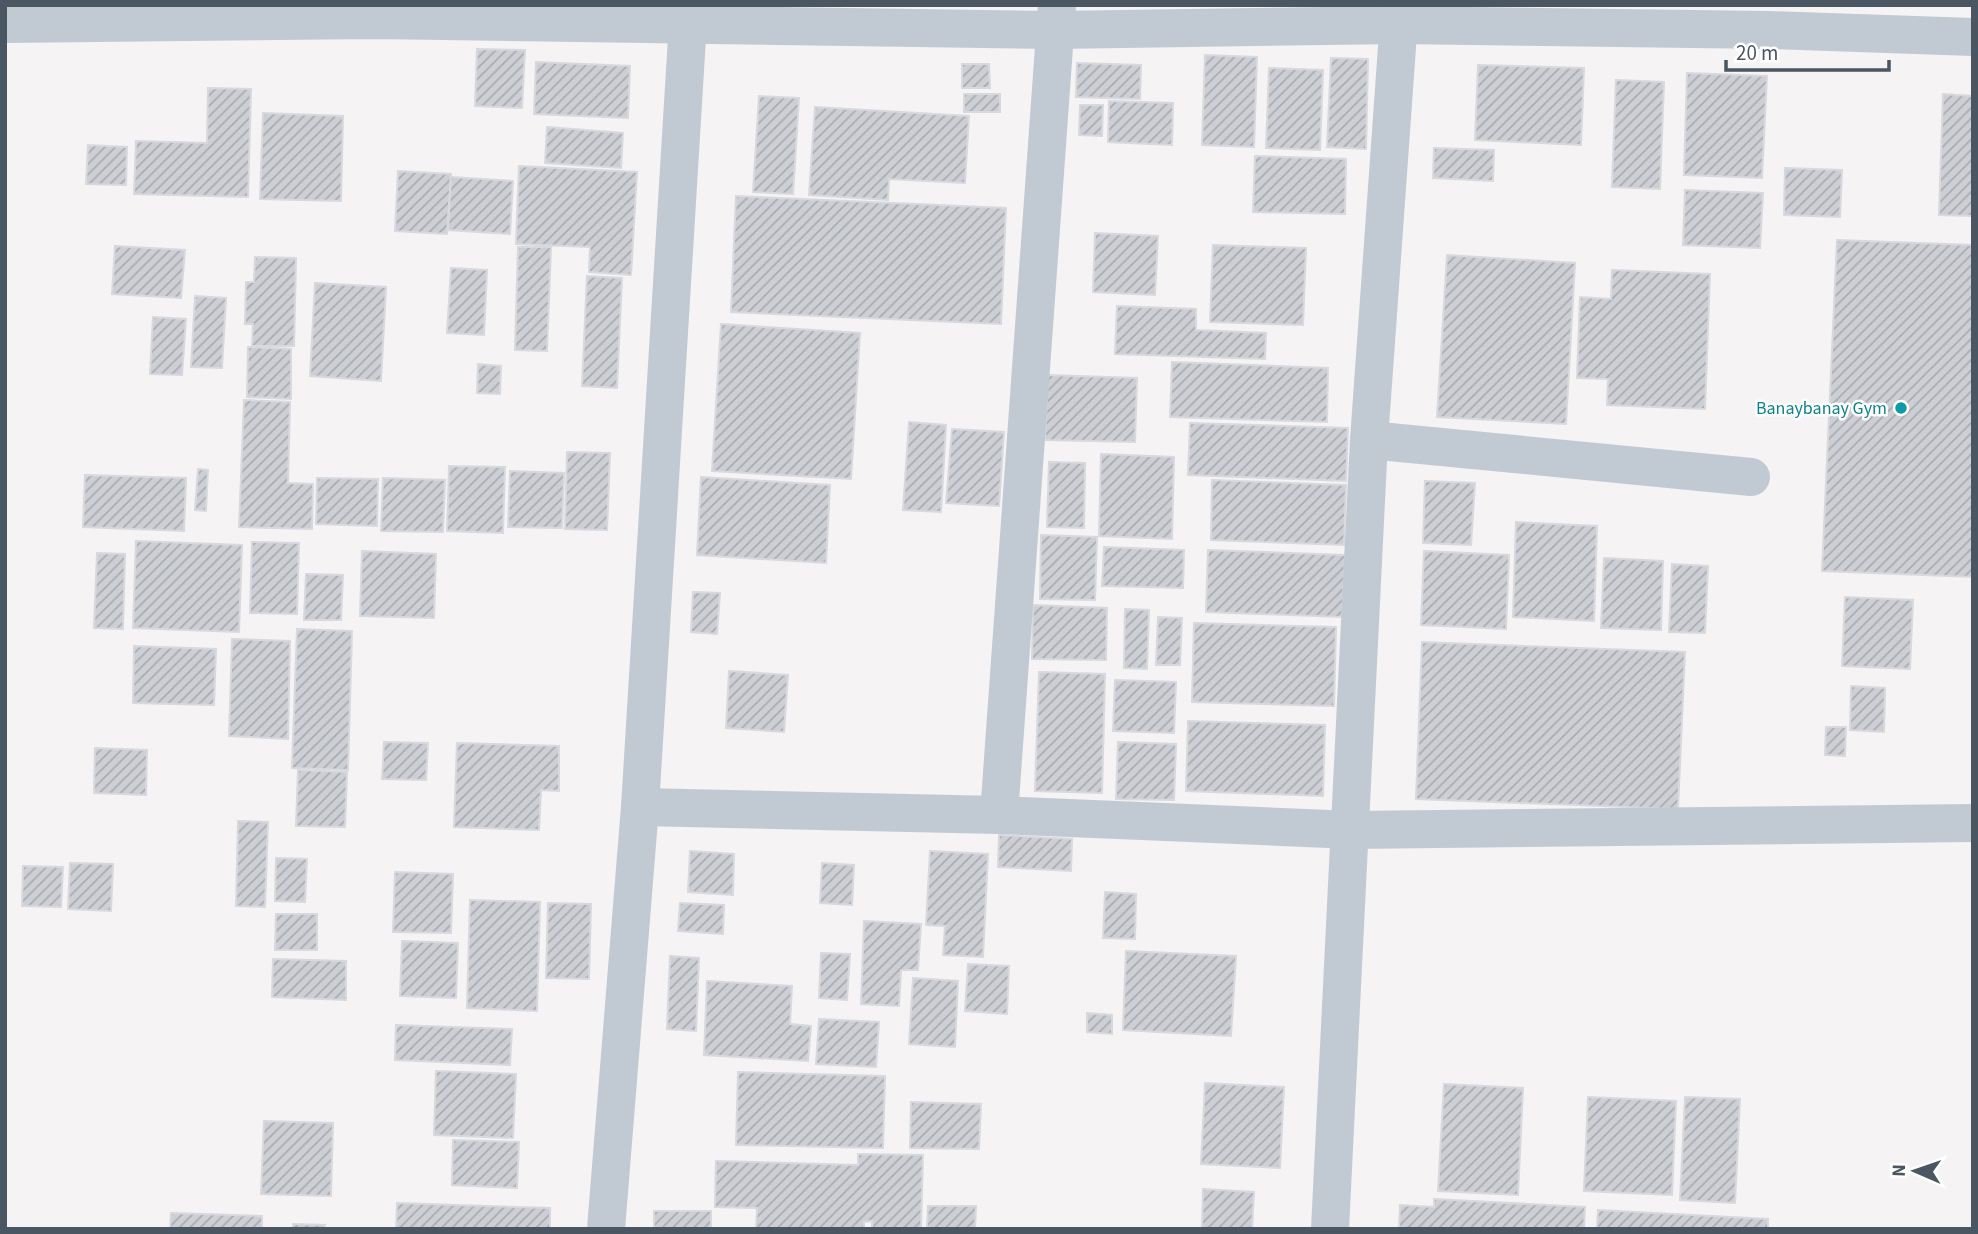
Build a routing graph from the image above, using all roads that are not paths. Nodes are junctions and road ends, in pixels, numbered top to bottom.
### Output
1 (689, 15) edge
2 (1399, 15) edge
3 (1056, 18) edge
4 (5, 24) edge
5 (1973, 37) edge
6 (1369, 440) junction
7 (1751, 477) dead end
8 (640, 807) junction
9 (999, 815) junction
10 (1973, 823) edge
11 (1352, 830) junction
12 (606, 1229) edge
13 (1330, 1229) edge

1 - 3 street
1 - 4 street
1 - 8 street
2 - 3 street
2 - 5 street
2 - 6 street
3 - 9 street
6 - 7 street
6 - 11 street
8 - 9 street
8 - 12 street
9 - 11 street
10 - 11 street
11 - 13 street

